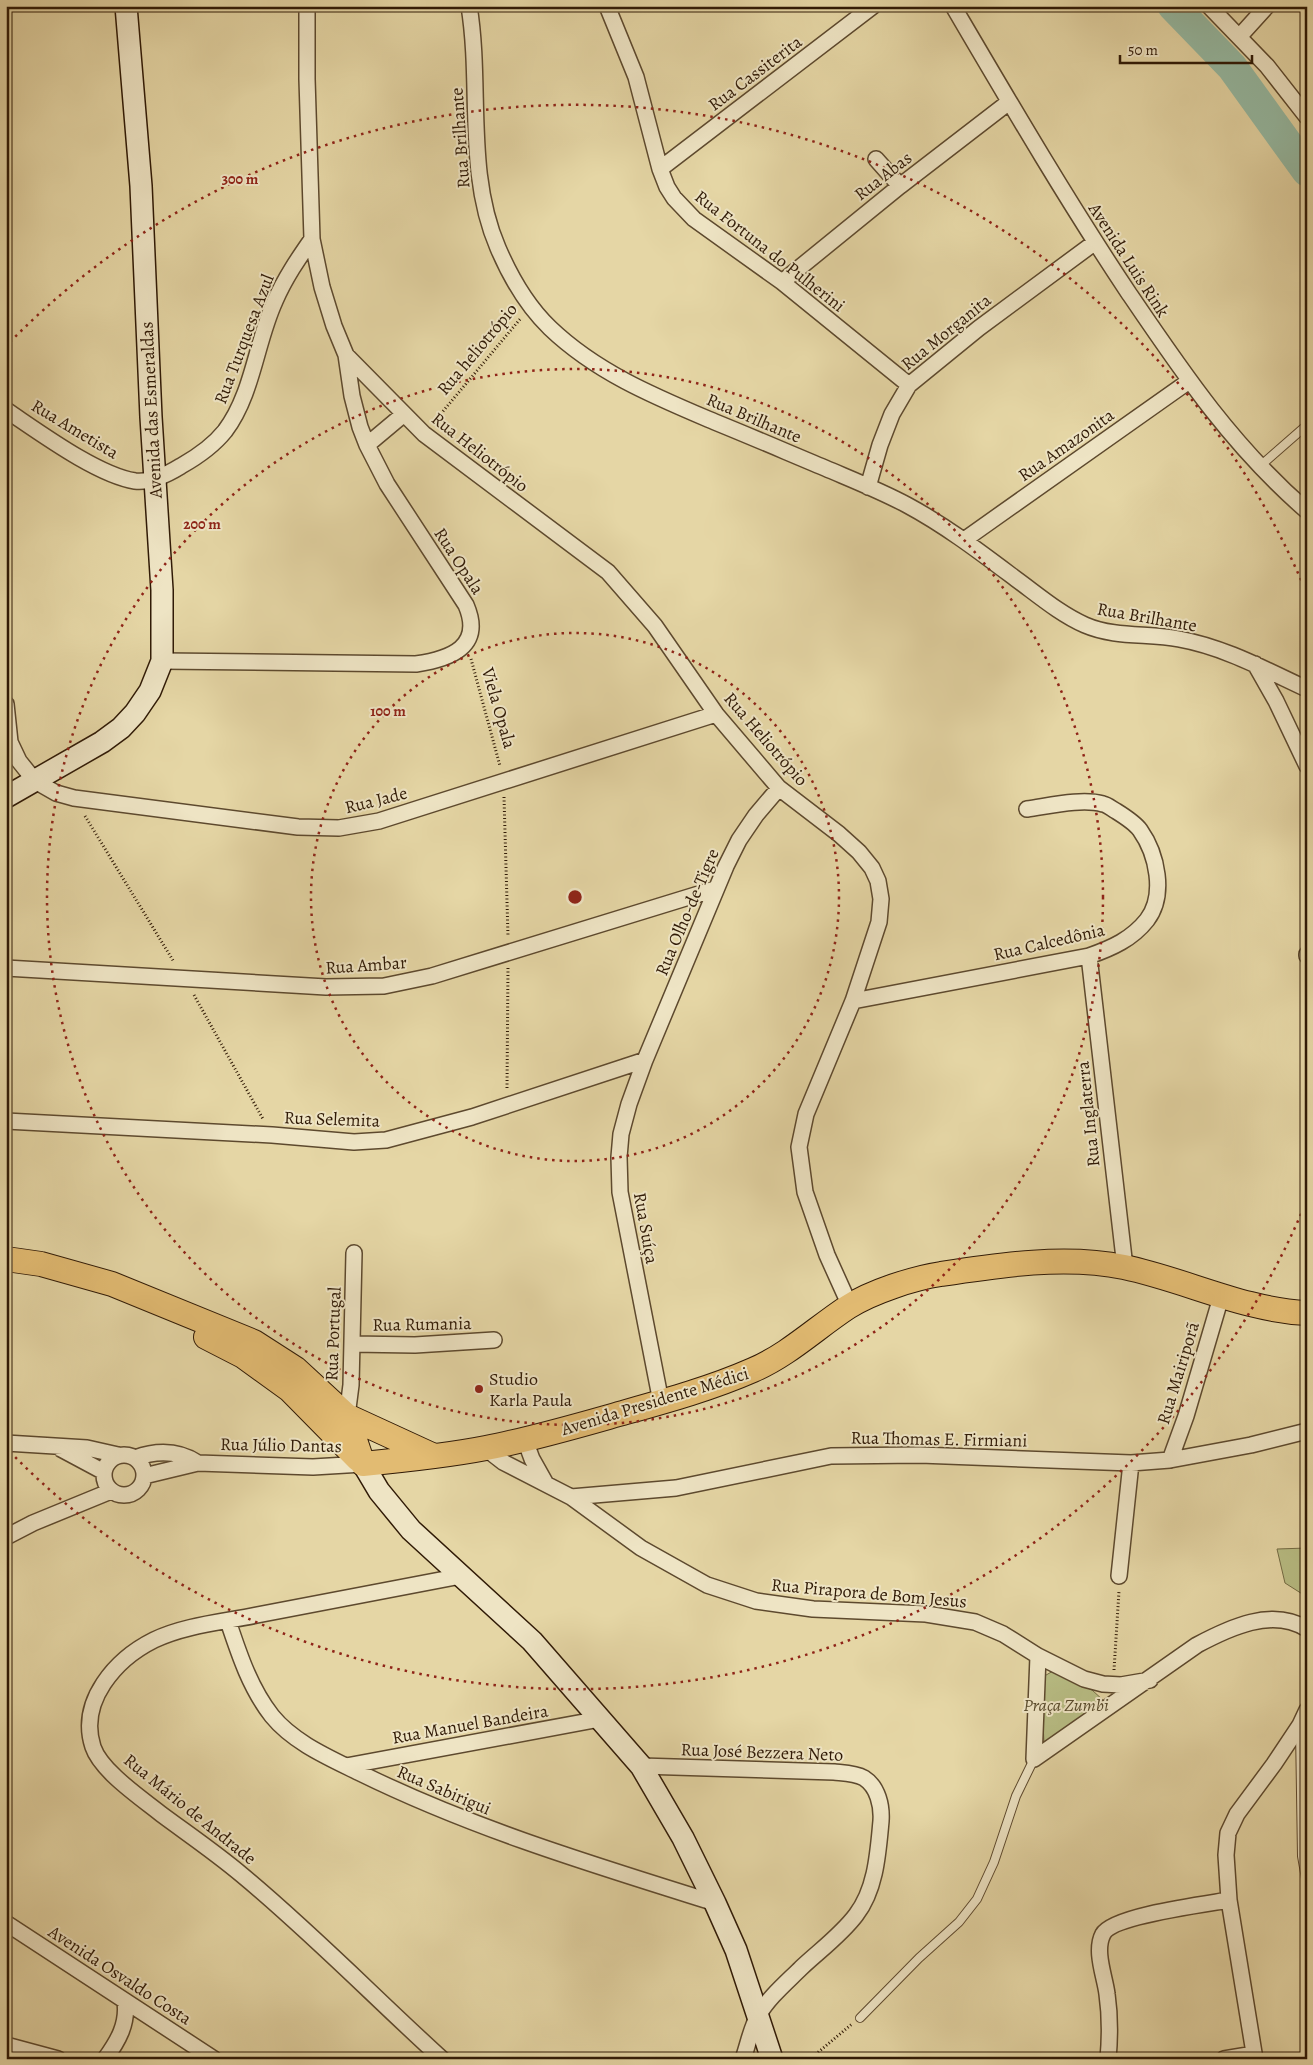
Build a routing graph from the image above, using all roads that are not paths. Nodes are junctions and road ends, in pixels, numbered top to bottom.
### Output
1 (126, 6) edge
2 (307, 6) edge
3 (468, 6) edge
4 (607, 6) edge
5 (873, 6) edge
6 (952, 6) edge
7 (1267, 6) edge
8 (1217, 8) edge
9 (1239, 37) junction
10 (1009, 102) junction
11 (1307, 117) edge
12 (876, 159) dead end
13 (660, 169) junction
14 (900, 186) junction
15 (312, 240) junction
16 (1094, 243) junction
17 (782, 282) junction
18 (346, 355) junction
19 (1189, 381) junction
20 (909, 386) junction
21 (6, 410) edge
22 (404, 414) junction
23 (1307, 425) edge
24 (367, 445) junction
25 (1259, 466) junction
26 (155, 480) junction
27 (868, 486) junction
28 (1307, 510) edge
29 (964, 540) junction
30 (162, 661) junction
31 (1255, 664) junction
32 (1307, 689) edge
33 (6, 704) edge
34 (716, 714) junction
35 (1307, 766) edge
36 (35, 781) junction
37 (779, 788) junction
38 (6, 797) edge
39 (1027, 809) dead end
40 (714, 890) junction
41 (1090, 956) junction
42 (6, 968) edge
43 (854, 1001) junction
44 (644, 1060) junction
45 (6, 1121) edge
46 (354, 1253) dead end
47 (6, 1259) edge
48 (1125, 1267) junction
49 (6, 1268) edge
50 (1221, 1297) junction
51 (850, 1306) junction
52 (1307, 1312) edge
53 (494, 1340) dead end
54 (352, 1344) junction
55 (662, 1402) junction
56 (348, 1416) junction
57 (1307, 1431) edge
58 (525, 1440) junction
59 (6, 1443) edge
60 (60, 1448) junction
61 (485, 1448) junction
62 (118, 1456) junction
63 (436, 1457) junction
64 (135, 1458) junction
65 (1170, 1460) junction
66 (1131, 1462) junction
67 (198, 1463) junction
68 (363, 1464) junction
69 (104, 1472) junction
70 (144, 1476) junction
71 (546, 1484) junction
72 (112, 1491) junction
73 (571, 1497) junction
74 (6, 1537) edge
75 (461, 1576) junction
76 (1120, 1576) road end
77 (228, 1621) junction
78 (1307, 1629) edge
79 (1038, 1656) junction
80 (1150, 1680) junction
81 (1307, 1710) edge
82 (600, 1719) junction
83 (1300, 1725) junction
84 (1034, 1758) junction
85 (346, 1766) junction
86 (641, 1766) junction
87 (1307, 1884) edge
88 (1229, 1900) junction
89 (714, 1903) junction
90 (6, 1923) edge
91 (124, 2002) junction
92 (758, 2016) junction
93 (860, 2018) road end
94 (6, 2045) edge
95 (1255, 2056) edge
96 (209, 2058) edge
97 (58, 2059) edge
98 (105, 2059) edge
99 (442, 2059) edge
100 (743, 2059) edge
101 (772, 2059) edge
102 (1108, 2059) edge
103 (1224, 2059) edge

1 - 26 main road, Avenida das Esmeraldas
2 - 15 street
3 - 27 street, Rua Brilhante
4 - 13 street, Rua Fortuna do Pulherini
5 - 13 street, Rua Cassiterita
6 - 10 street, Avenida Luis Rink
7 - 9 street
8 - 9 street
9 - 11 street
10 - 14 street, Rua Abas
10 - 16 street, Avenida Luis Rink
12 - 14 street
13 - 17 street, Rua Fortuna do Pulherini
14 - 17 street, Rua Abas
15 - 18 street
15 - 26 street, Rua Turquesa Azul
16 - 19 street, Avenida Luis Rink
16 - 20 street, Rua Morganita
17 - 20 street, Rua Fortuna do Pulherini
18 - 22 street, Rua Heliotrópio
18 - 24 street, Rua Opala
19 - 25 street, Avenida Luis Rink
19 - 29 street, Rua Amazonita
20 - 27 street, Rua Morganita
21 - 26 street, Rua Ametista
22 - 24 street
22 - 34 street, Rua Heliotrópio
23 - 25 lane
24 - 30 street, Rua Opala
25 - 28 street, Avenida Luis Rink
26 - 30 main road, Avenida das Esmeraldas
27 - 29 street, Rua Brilhante
29 - 31 street, Rua Brilhante
30 - 36 main road, Avenida das Esmeraldas
31 - 32 street, Rua Brilhante
31 - 35 street
33 - 36 street
34 - 36 street, Rua Jade
34 - 37 street, Rua Heliotrópio
36 - 38 main road, Avenida das Esmeraldas
37 - 40 street, Rua Olho-de-Tigre
37 - 43 street, Rua Heliotrópio
39 - 41 street, Rua Calcedônia
40 - 42 street, Rua Ambar
40 - 44 street, Rua Olho-de-Tigre
41 - 43 street, Rua Calcedônia
41 - 48 street, Rua Inglaterra
43 - 51 street, Rua Heliotrópio
44 - 45 street, Rua Selemita
44 - 55 street, Rua Suíça
46 - 54 street, Rua Portugal
47 - 56 main road
48 - 50 main road, Avenida Presidente Médici
48 - 51 main road, Avenida Presidente Médici
49 - 68 main road
50 - 52 main road, Avenida Presidente Médici
50 - 65 street, Rua Mairiporã
51 - 55 main road, Avenida Presidente Médici
53 - 54 street, Rua Rumania
54 - 56 street, Rua Portugal
55 - 58 main road, Avenida Presidente Médici
56 - 63 main road
56 - 68 main road
57 - 65 street, Rua Thomas E. Firmiani
58 - 61 main road, Avenida Presidente Médici
58 - 71 street
59 - 60 street, Rua Júlio Dantas
60 - 62 street, Rua Júlio Dantas
60 - 69 street, Rua Júlio Dantas
61 - 63 main road, Avenida Presidente Médici
61 - 71 street, Rua Pirapora de Bom Jesus
62 - 64 street, Rua Júlio Dantas
62 - 69 street
63 - 68 main road, Avenida Presidente Médici
64 - 67 street, Rua Júlio Dantas
64 - 70 street
65 - 66 street, Rua Thomas E. Firmiani
66 - 73 street, Rua Thomas E. Firmiani
66 - 76 street
67 - 68 street, Rua Júlio Dantas
67 - 70 street, Rua Júlio Dantas
68 - 75 main road
69 - 72 street
70 - 72 street
71 - 73 street, Rua Pirapora de Bom Jesus
72 - 74 street
73 - 79 street, Rua Pirapora de Bom Jesus
75 - 77 street, Rua Mário de Andrade
75 - 82 main road
77 - 85 street, Rua Sabirigui
77 - 99 street, Rua Mário de Andrade
78 - 80 street
79 - 80 street, Rua Pirapora de Bom Jesus
79 - 84 street
80 - 84 street
81 - 83 street
82 - 85 street, Rua Manuel Bandeira
82 - 86 main road
83 - 87 lane
83 - 88 street
84 - 93 lane
85 - 89 street, Rua Sabirigui
86 - 89 main road
86 - 92 street, Rua José Bezzera Neto
88 - 95 street
88 - 102 street
89 - 92 main road
90 - 91 street, Avenida Osvaldo Costa
91 - 96 street, Avenida Osvaldo Costa
91 - 98 street
92 - 100 street, Rua José Bezzera Neto
92 - 101 main road
94 - 97 street
95 - 103 street

